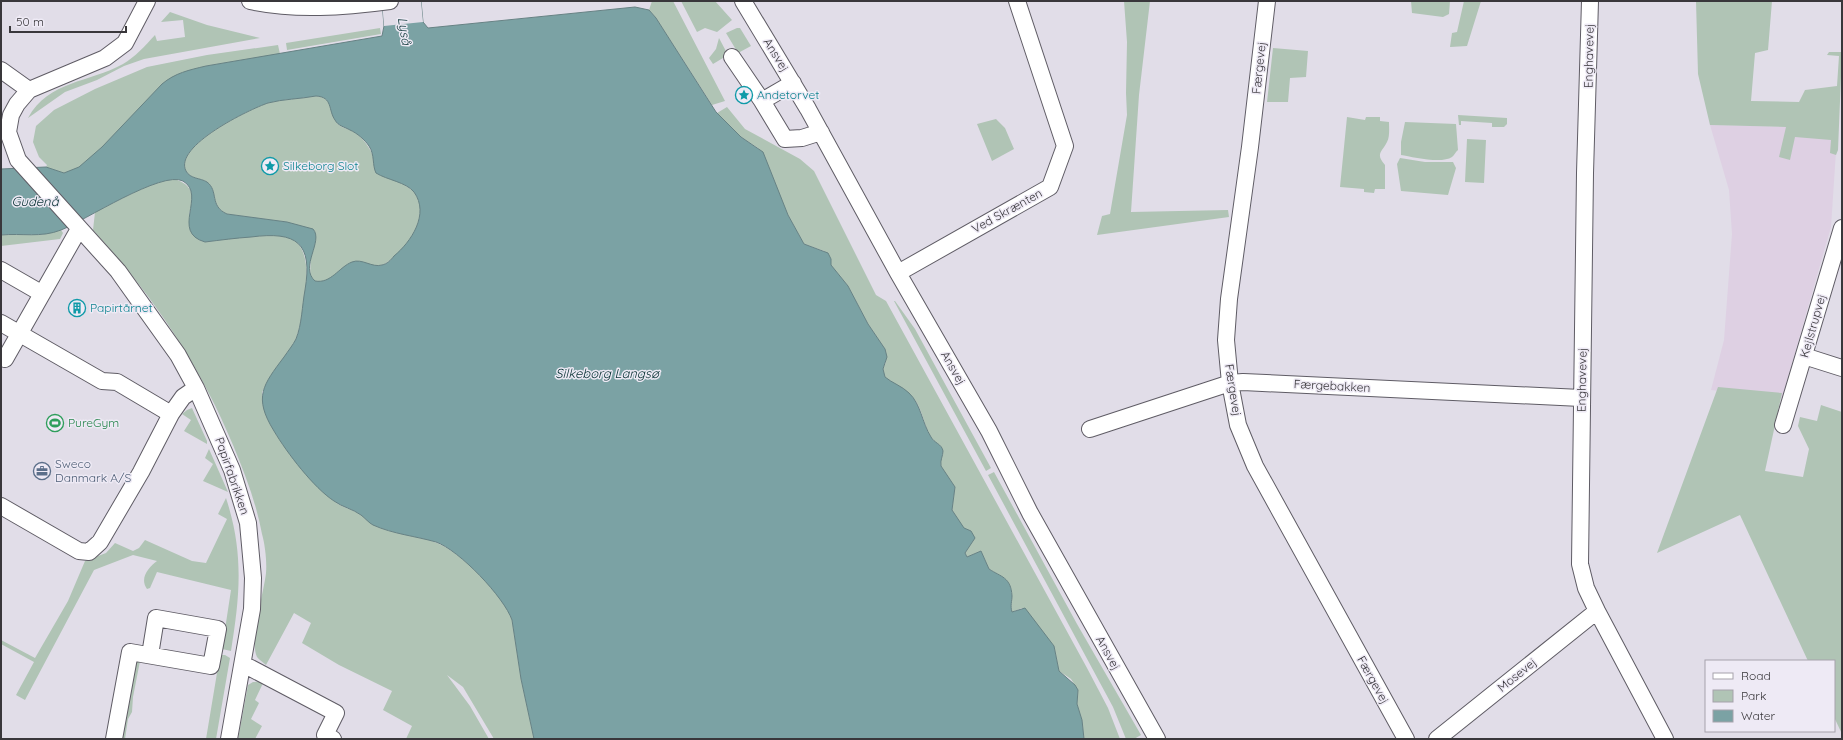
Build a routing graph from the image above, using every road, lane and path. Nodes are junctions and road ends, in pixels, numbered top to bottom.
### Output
1 (147, 1) edge
2 (250, 1) edge
3 (743, 1) edge
4 (1018, 1) edge
5 (1267, 1) edge
6 (1590, 1) edge
7 (386, 2) edge
8 (732, 57) dead end
9 (1, 70) edge
10 (793, 83) junction
11 (29, 90) junction
12 (762, 100) junction
13 (821, 132) junction
14 (1842, 228) edge
15 (80, 229) junction
16 (1, 270) edge
17 (898, 272) junction
18 (41, 293) junction
19 (1, 323) edge
20 (19, 333) junction
21 (1804, 356) junction
22 (3, 358) edge
23 (1842, 368) edge
24 (1230, 383) junction
25 (196, 388) junction
26 (1582, 398) junction
27 (172, 414) junction
28 (1784, 425) dead end
29 (1090, 429) dead end
30 (1, 506) edge
31 (1597, 611) junction
32 (150, 655) dead end
33 (243, 664) junction
34 (114, 739) edge
35 (229, 739) edge
36 (333, 739) edge
37 (1157, 739) edge
38 (1406, 739) edge
39 (1437, 739) edge
40 (1665, 739) edge

1 - 11 street
2 - 7 street
3 - 10 street, Ansvej
4 - 17 street, Ved Skrænten
5 - 24 street, Færgevej
6 - 26 street, Enghavevej
8 - 12 street
9 - 11 street
10 - 12 street
10 - 13 street, Ansvej
11 - 15 street, Papirfabrikken
12 - 13 street
13 - 17 street, Ansvej
14 - 21 street, Kejlstrupvej
15 - 18 street
15 - 25 street, Papirfabrikken
16 - 18 street
17 - 37 street, Ansvej
18 - 20 street
19 - 20 street
20 - 22 street
20 - 27 street
21 - 23 street
21 - 28 street, Kejlstrupvej
24 - 26 street, Færgebakken
24 - 29 street, Færgebakken
24 - 38 street, Færgevej
25 - 27 street
25 - 33 street, Papirfabrikken
26 - 31 street, Enghavevej
27 - 30 street
31 - 39 street, Mosevej
31 - 40 street, Enghavevej
32 - 34 street
33 - 35 street, Papirfabrikken
33 - 36 street

